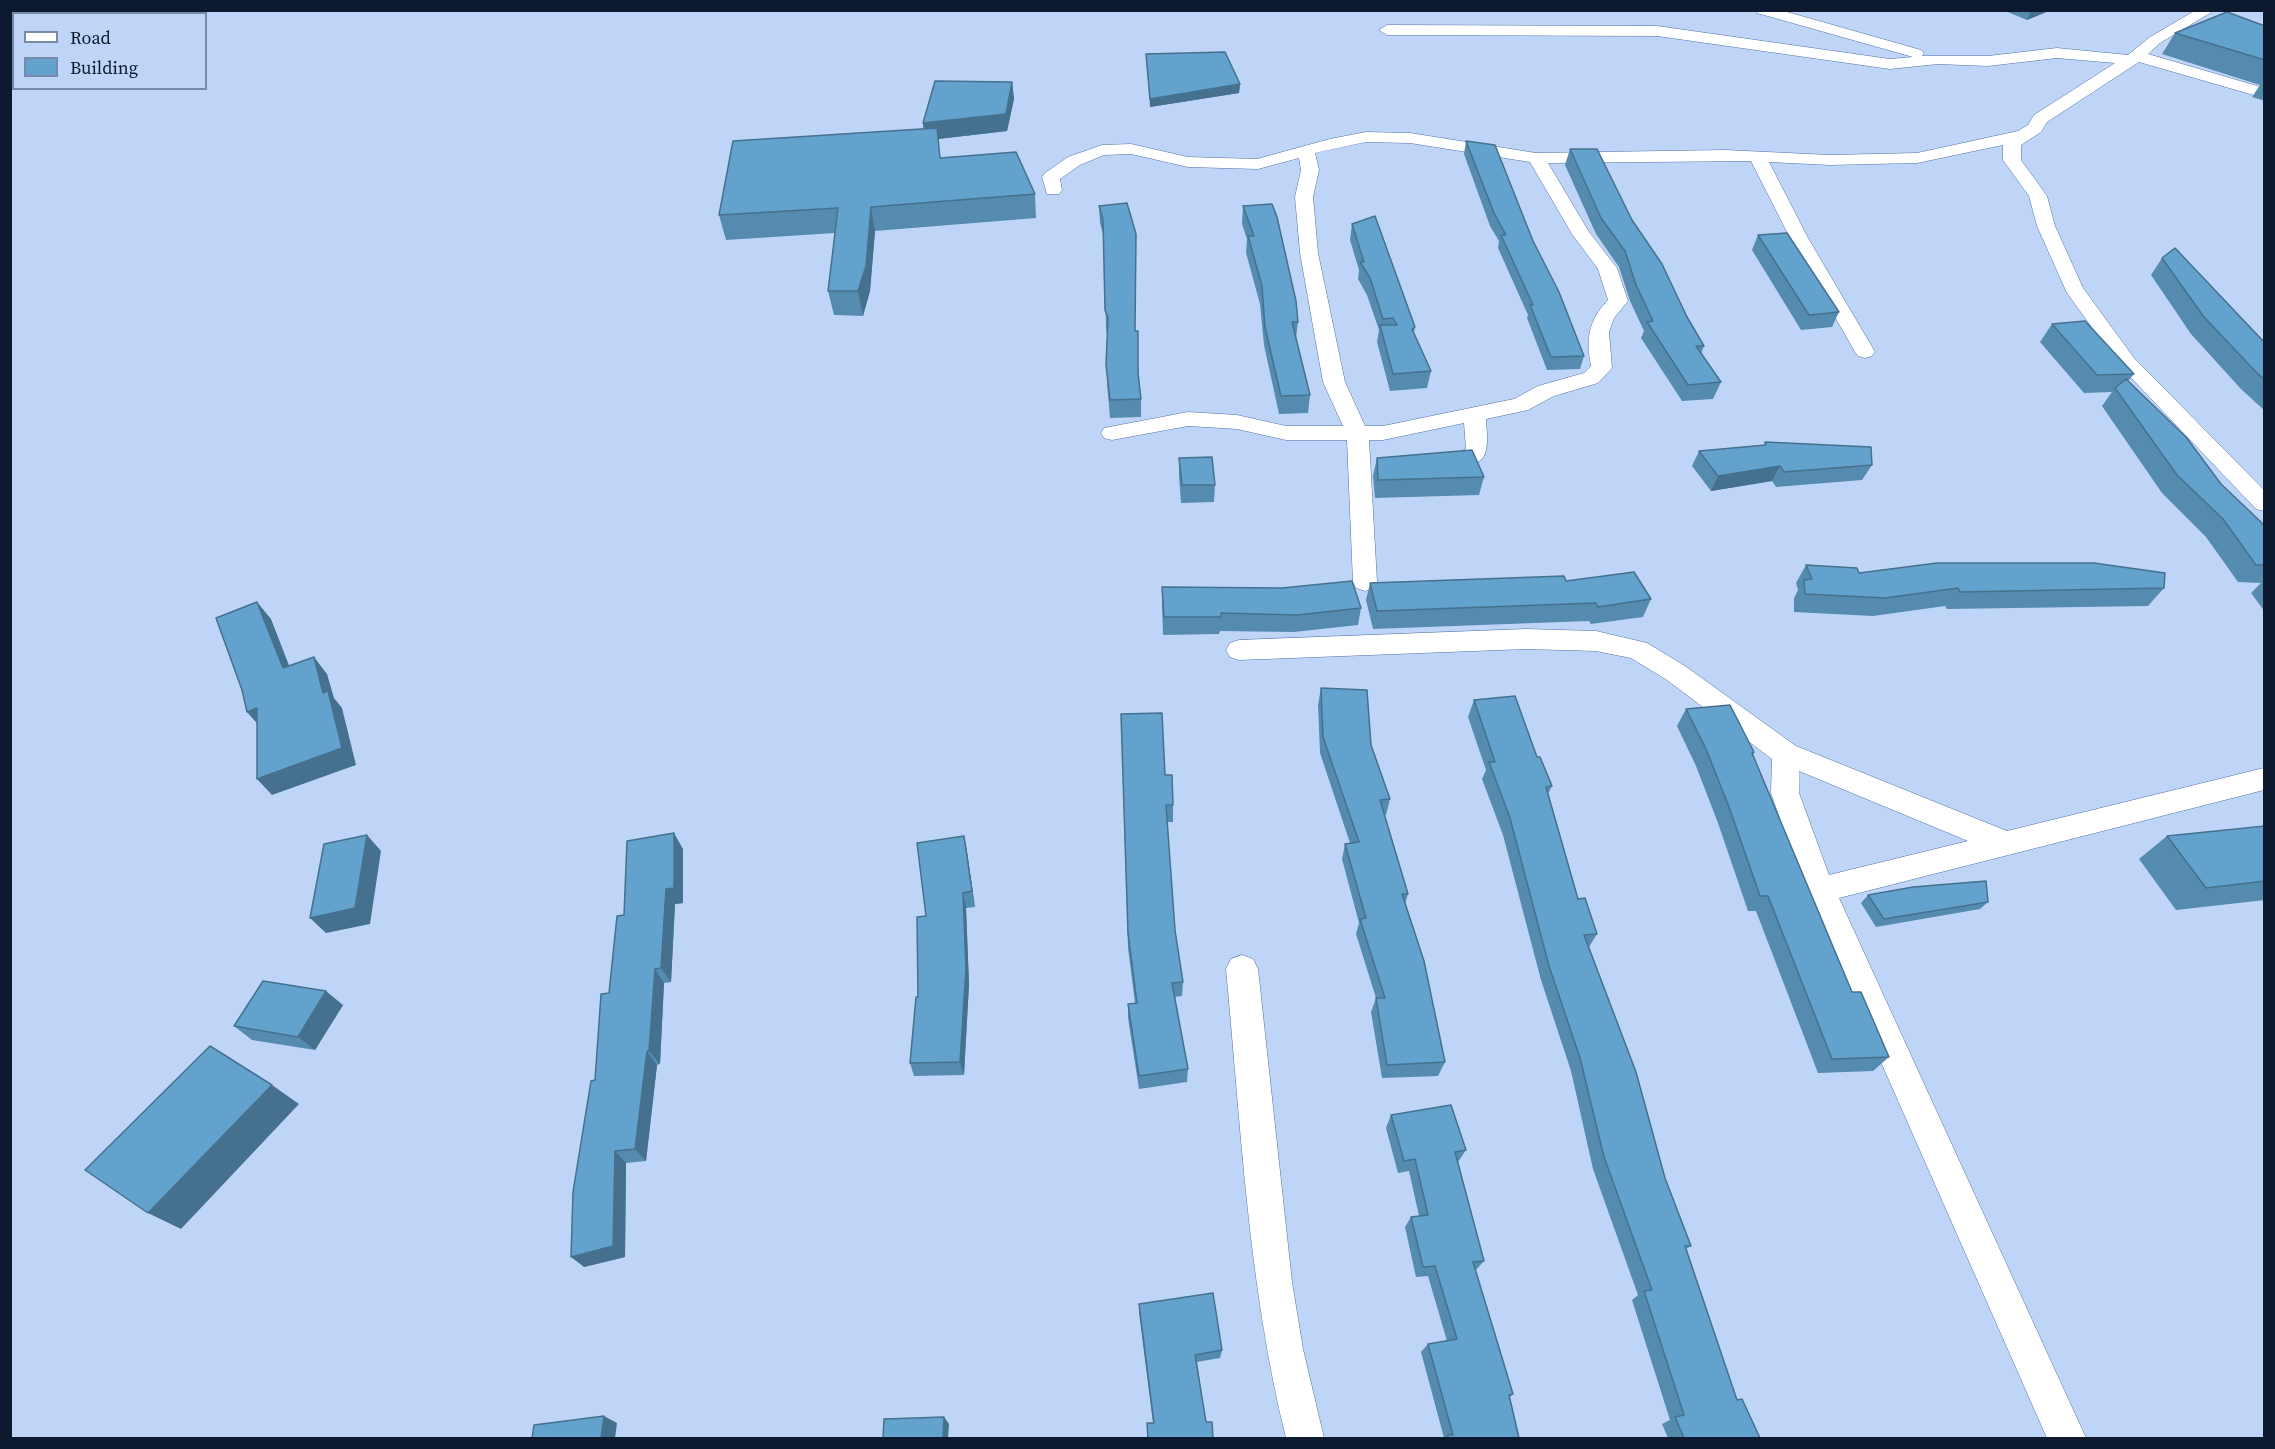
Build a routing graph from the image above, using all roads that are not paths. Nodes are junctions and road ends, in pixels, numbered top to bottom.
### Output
1 (1762, 10) edge
2 (2208, 10) edge
3 (1388, 30) dead end
4 (2132, 58) junction
5 (1938, 59) junction
6 (2265, 93) edge
7 (2025, 135) junction
8 (1306, 151) junction
9 (1536, 158) junction
10 (1758, 158) junction
11 (1053, 190) dead end
12 (1865, 352) dead end
13 (1475, 416) junction
14 (1112, 433) dead end
15 (1358, 434) junction
16 (1467, 457) edge
17 (2265, 503) edge
18 (1365, 582) dead end
19 (1239, 650) dead end
20 (1786, 754) junction
21 (2265, 778) edge
22 (2007, 844) junction
23 (1820, 890) junction
24 (1242, 969) dead end
25 (1305, 1438) edge
26 (2067, 1438) edge

1 - 5 street
2 - 4 street
3 - 5 street
4 - 5 street
4 - 6 street
4 - 7 street
7 - 10 street
7 - 17 street
8 - 9 street
8 - 11 street
8 - 15 street
9 - 10 street
9 - 13 street
10 - 12 street
13 - 15 street
13 - 16 street
14 - 15 street
15 - 18 street
19 - 20 street
20 - 22 street
20 - 23 street
21 - 22 street
22 - 23 street
23 - 26 street
24 - 25 street

